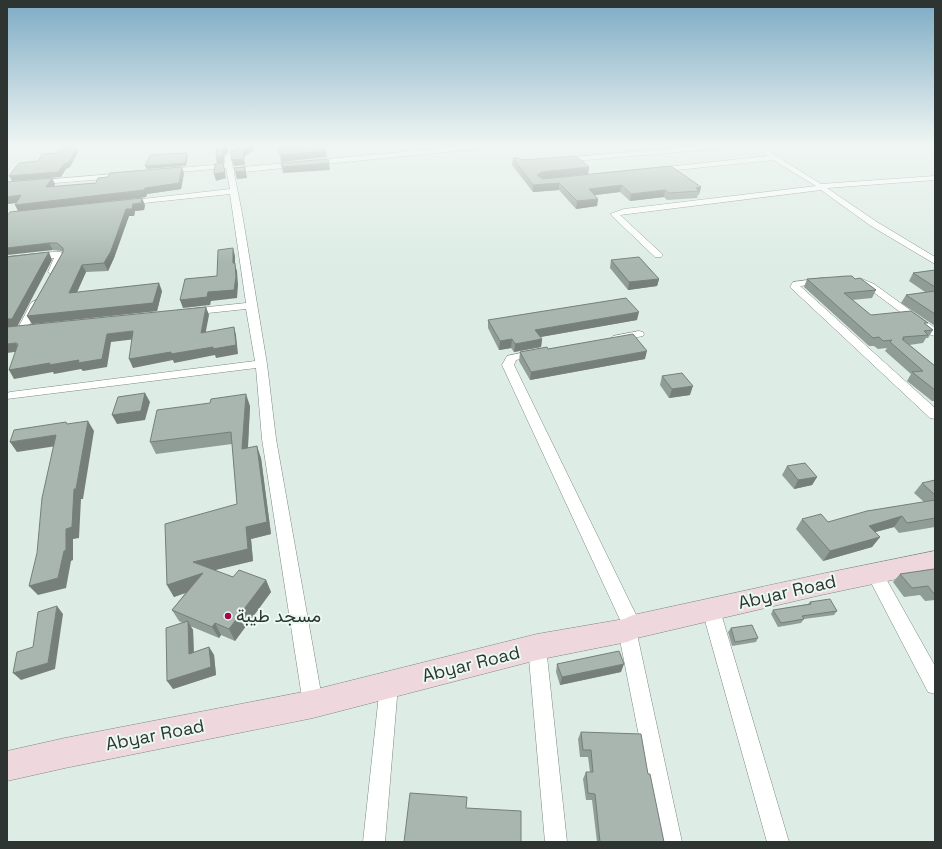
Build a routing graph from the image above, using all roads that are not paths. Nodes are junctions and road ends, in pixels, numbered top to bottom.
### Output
1 (232, 185) edge
2 (817, 185) edge
3 (851, 185) edge
4 (821, 187) junction
5 (233, 191) junction
6 (116, 204) edge
7 (658, 255) dead end
8 (7, 260) edge
9 (935, 261) edge
10 (49, 278) edge
11 (836, 280) edge
12 (849, 280) edge
13 (42, 291) edge
14 (251, 305) junction
15 (180, 313) edge
16 (38, 328) edge
17 (935, 333) edge
18 (638, 334) dead end
19 (608, 340) edge
20 (546, 351) edge
21 (261, 364) junction
22 (10, 396) dead end
23 (935, 415) edge
24 (935, 561) edge
25 (874, 573) junction
26 (711, 610) junction
27 (630, 628) junction
28 (537, 647) junction
29 (389, 685) junction
30 (935, 685) edge
31 (313, 704) junction
32 (7, 766) edge
33 (374, 842) edge
34 (556, 842) edge
35 (671, 842) edge
36 (778, 842) edge

1 - 5 street
2 - 4 street
3 - 4 street
4 - 7 street
4 - 9 street
5 - 6 street
5 - 14 street
8 - 10 street
11 - 23 street
12 - 17 street
13 - 16 street
14 - 15 street
14 - 21 street
18 - 19 street
20 - 27 street
21 - 22 street
21 - 31 street
24 - 25 main road, Abyar Road
25 - 26 main road, Abyar Road
25 - 30 street
26 - 27 main road, Abyar Road
26 - 36 street
27 - 28 main road, Abyar Road
27 - 35 street
28 - 29 main road, Abyar Road
28 - 34 street
29 - 31 main road, Abyar Road
29 - 33 street
31 - 32 main road, Abyar Road

